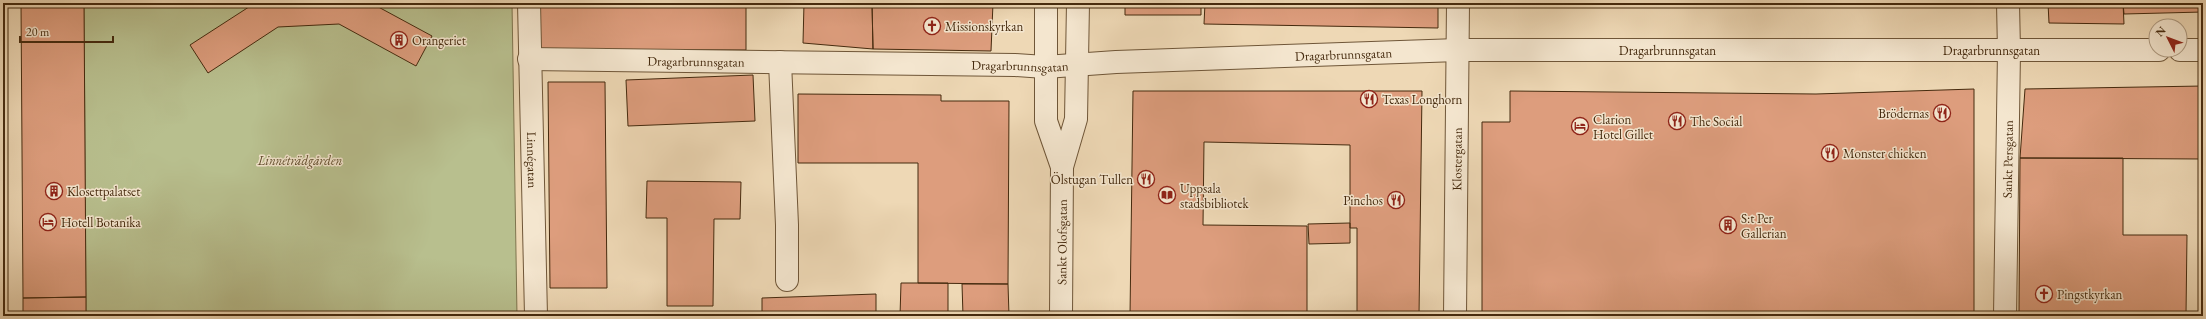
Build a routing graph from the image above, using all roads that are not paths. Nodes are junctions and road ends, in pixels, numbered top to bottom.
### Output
1 (529, 3) edge
2 (1046, 3) edge
3 (1078, 3) edge
4 (1458, 3) edge
5 (2008, 3) edge
6 (1458, 50) junction
7 (2148, 50) edge
8 (2188, 50) edge
9 (2203, 50) edge
10 (2009, 51) junction
11 (529, 59) junction
12 (780, 62) junction
13 (1077, 63) junction
14 (1045, 67) junction
15 (1062, 167) junction
16 (787, 280) dead end
17 (2006, 311) edge
18 (536, 316) edge
19 (1061, 316) edge
20 (1455, 316) edge

1 - 11 street, Linnégatan
2 - 14 street, Sankt Olofsgatan
3 - 13 street, Sankt Olofsgatan
4 - 6 street, Klostergatan
5 - 10 street, Sankt Persgatan
6 - 10 street, Dragarbrunnsgatan
6 - 13 street, Dragarbrunnsgatan
6 - 20 street, Klostergatan
7 - 10 street, Dragarbrunnsgatan
8 - 9 street
10 - 17 street, Sankt Persgatan
11 - 12 street, Dragarbrunnsgatan
11 - 18 street, Linnégatan
12 - 14 street, Dragarbrunnsgatan
12 - 16 street
13 - 14 street, Dragarbrunnsgatan
13 - 15 street, Sankt Olofsgatan
14 - 15 street, Sankt Olofsgatan
15 - 19 street, Sankt Olofsgatan

